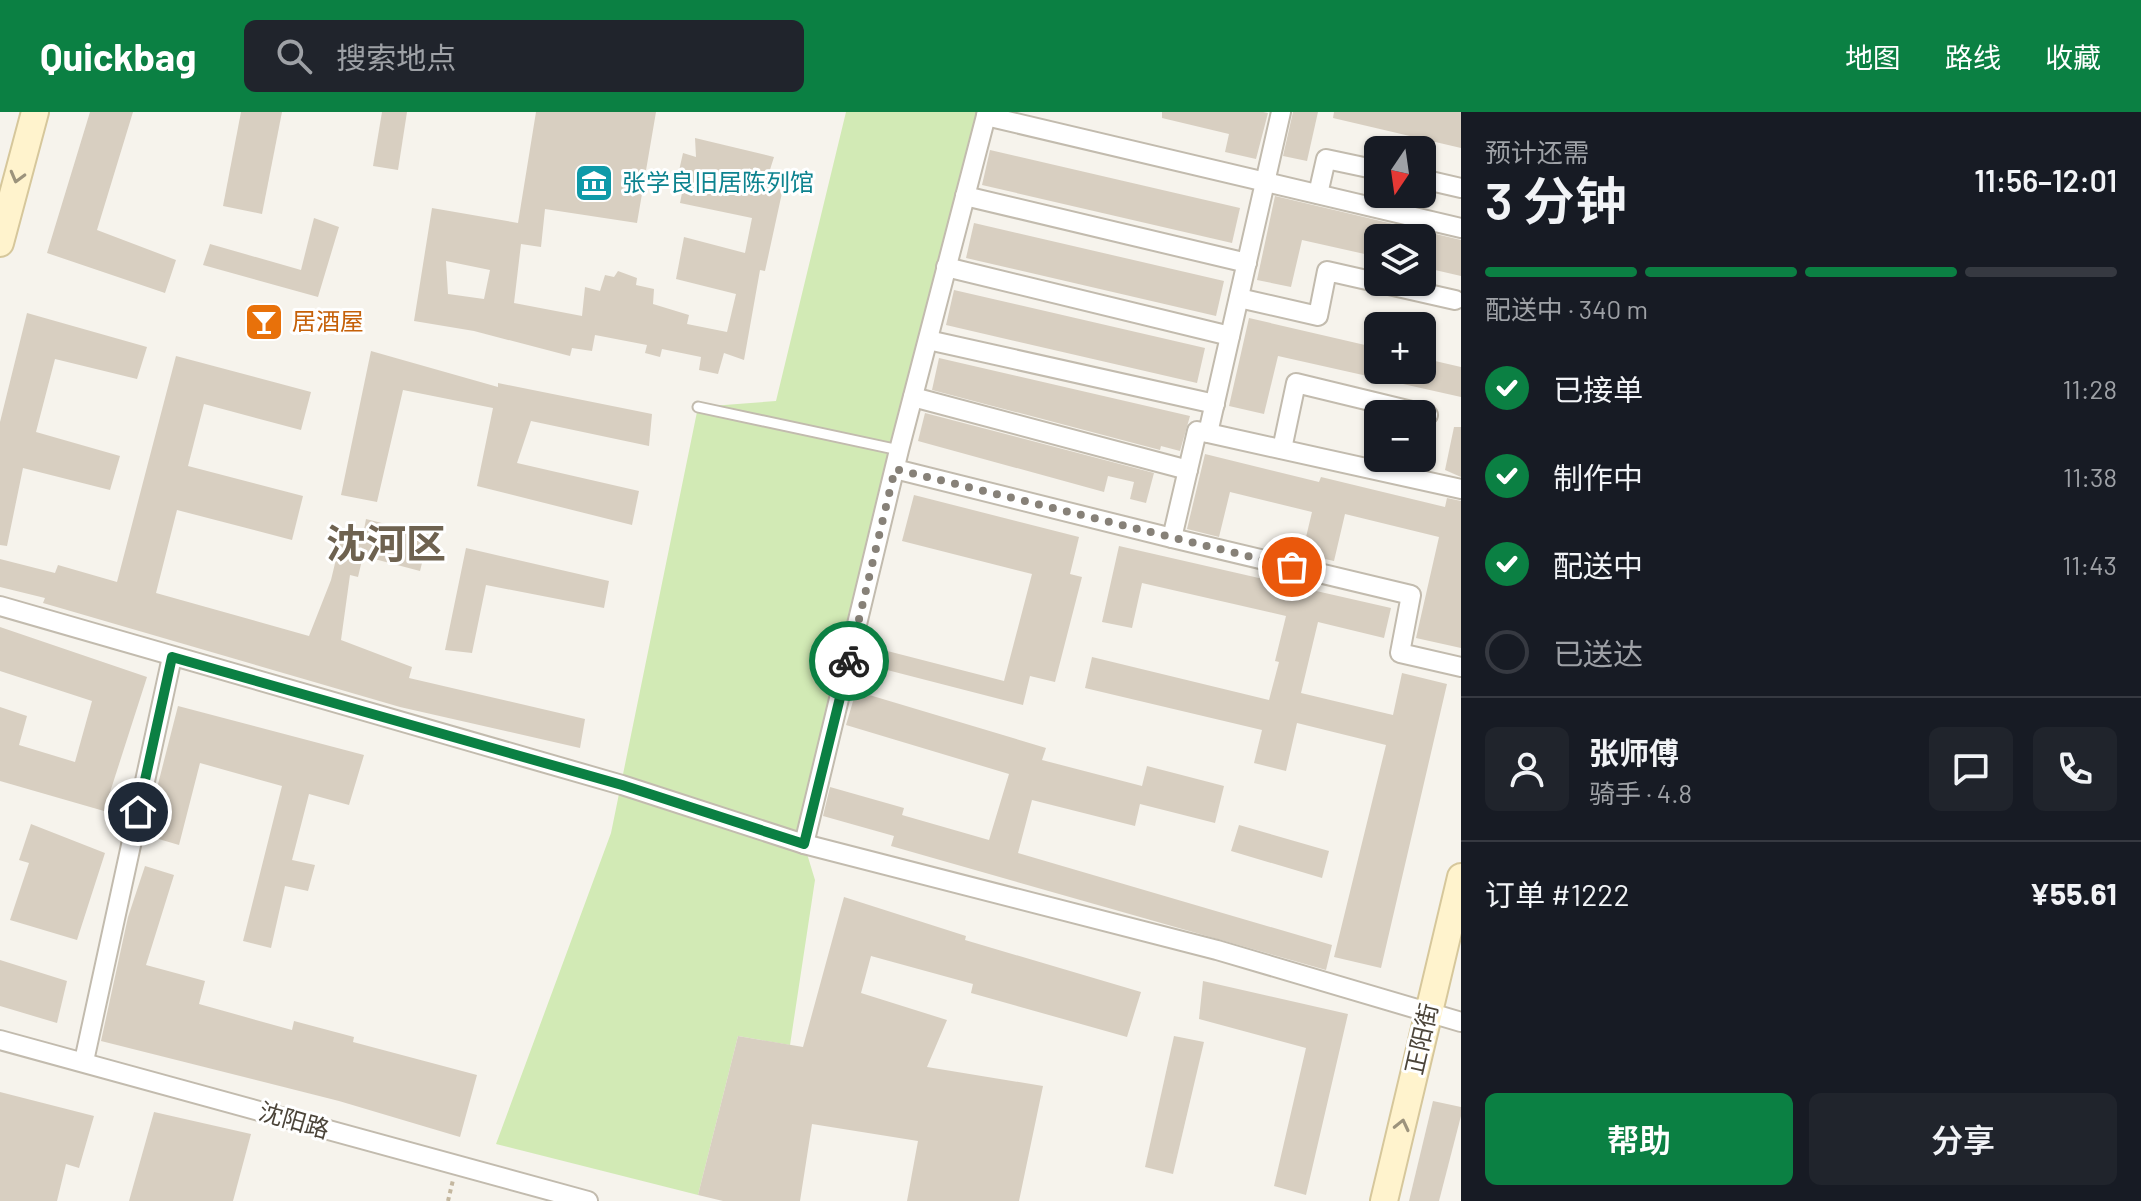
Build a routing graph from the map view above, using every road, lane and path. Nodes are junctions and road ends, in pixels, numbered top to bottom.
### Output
1 (35, 112) edge
2 (1281, 112) edge
3 (986, 114) edge
4 (1364, 167) edge
5 (1265, 181) junction
6 (1436, 182) edge
7 (1461, 188) edge
8 (1318, 194) junction
9 (965, 196) junction
10 (1461, 228) edge
11 (0, 243) edge
12 (1247, 263) junction
13 (946, 267) junction
14 (1239, 298) junction
15 (1455, 300) dead end
16 (1230, 336) junction
17 (928, 340) junction
18 (913, 397) junction
19 (1366, 400) edge
20 (1215, 404) junction
21 (698, 407) dead end
22 (1208, 433) junction
23 (1282, 449) junction
24 (897, 459) junction
25 (1188, 470) junction
26 (1461, 489) edge
27 (1172, 538) junction
28 (0, 606) edge
29 (172, 657) junction
30 (1461, 667) edge
31 (804, 844) junction
32 (1461, 877) edge
33 (1428, 1012) junction
34 (1461, 1022) edge
35 (0, 1040) edge
36 (84, 1061) junction
37 (588, 1201) edge
38 (1384, 1201) edge

1 -> 11 street
2 - 5 street
3 - 5 street
3 - 9 street
4 - 8 street
5 - 8 street
5 - 12 street
6 - 7 street
8 - 10 street
9 - 12 street
9 - 13 street
12 - 14 street
13 - 16 street
13 - 17 street
14 - 15 street
14 - 16 street
16 - 20 street
17 - 18 street
17 - 20 street
18 - 24 street
18 - 25 street
19 - 23 street
20 - 22 street
21 - 24 lane
22 - 23 street
22 - 25 street
23 - 26 street
24 - 27 street
24 - 31 street
25 - 27 street
27 - 30 street
28 - 29 street
29 - 31 street
29 - 36 street
31 - 33 street
32 - 33 street, 正阳街
33 - 34 street
38 -> 33 street, 正阳街
35 - 36 street, 沈阳路
36 - 37 street, 沈阳路

